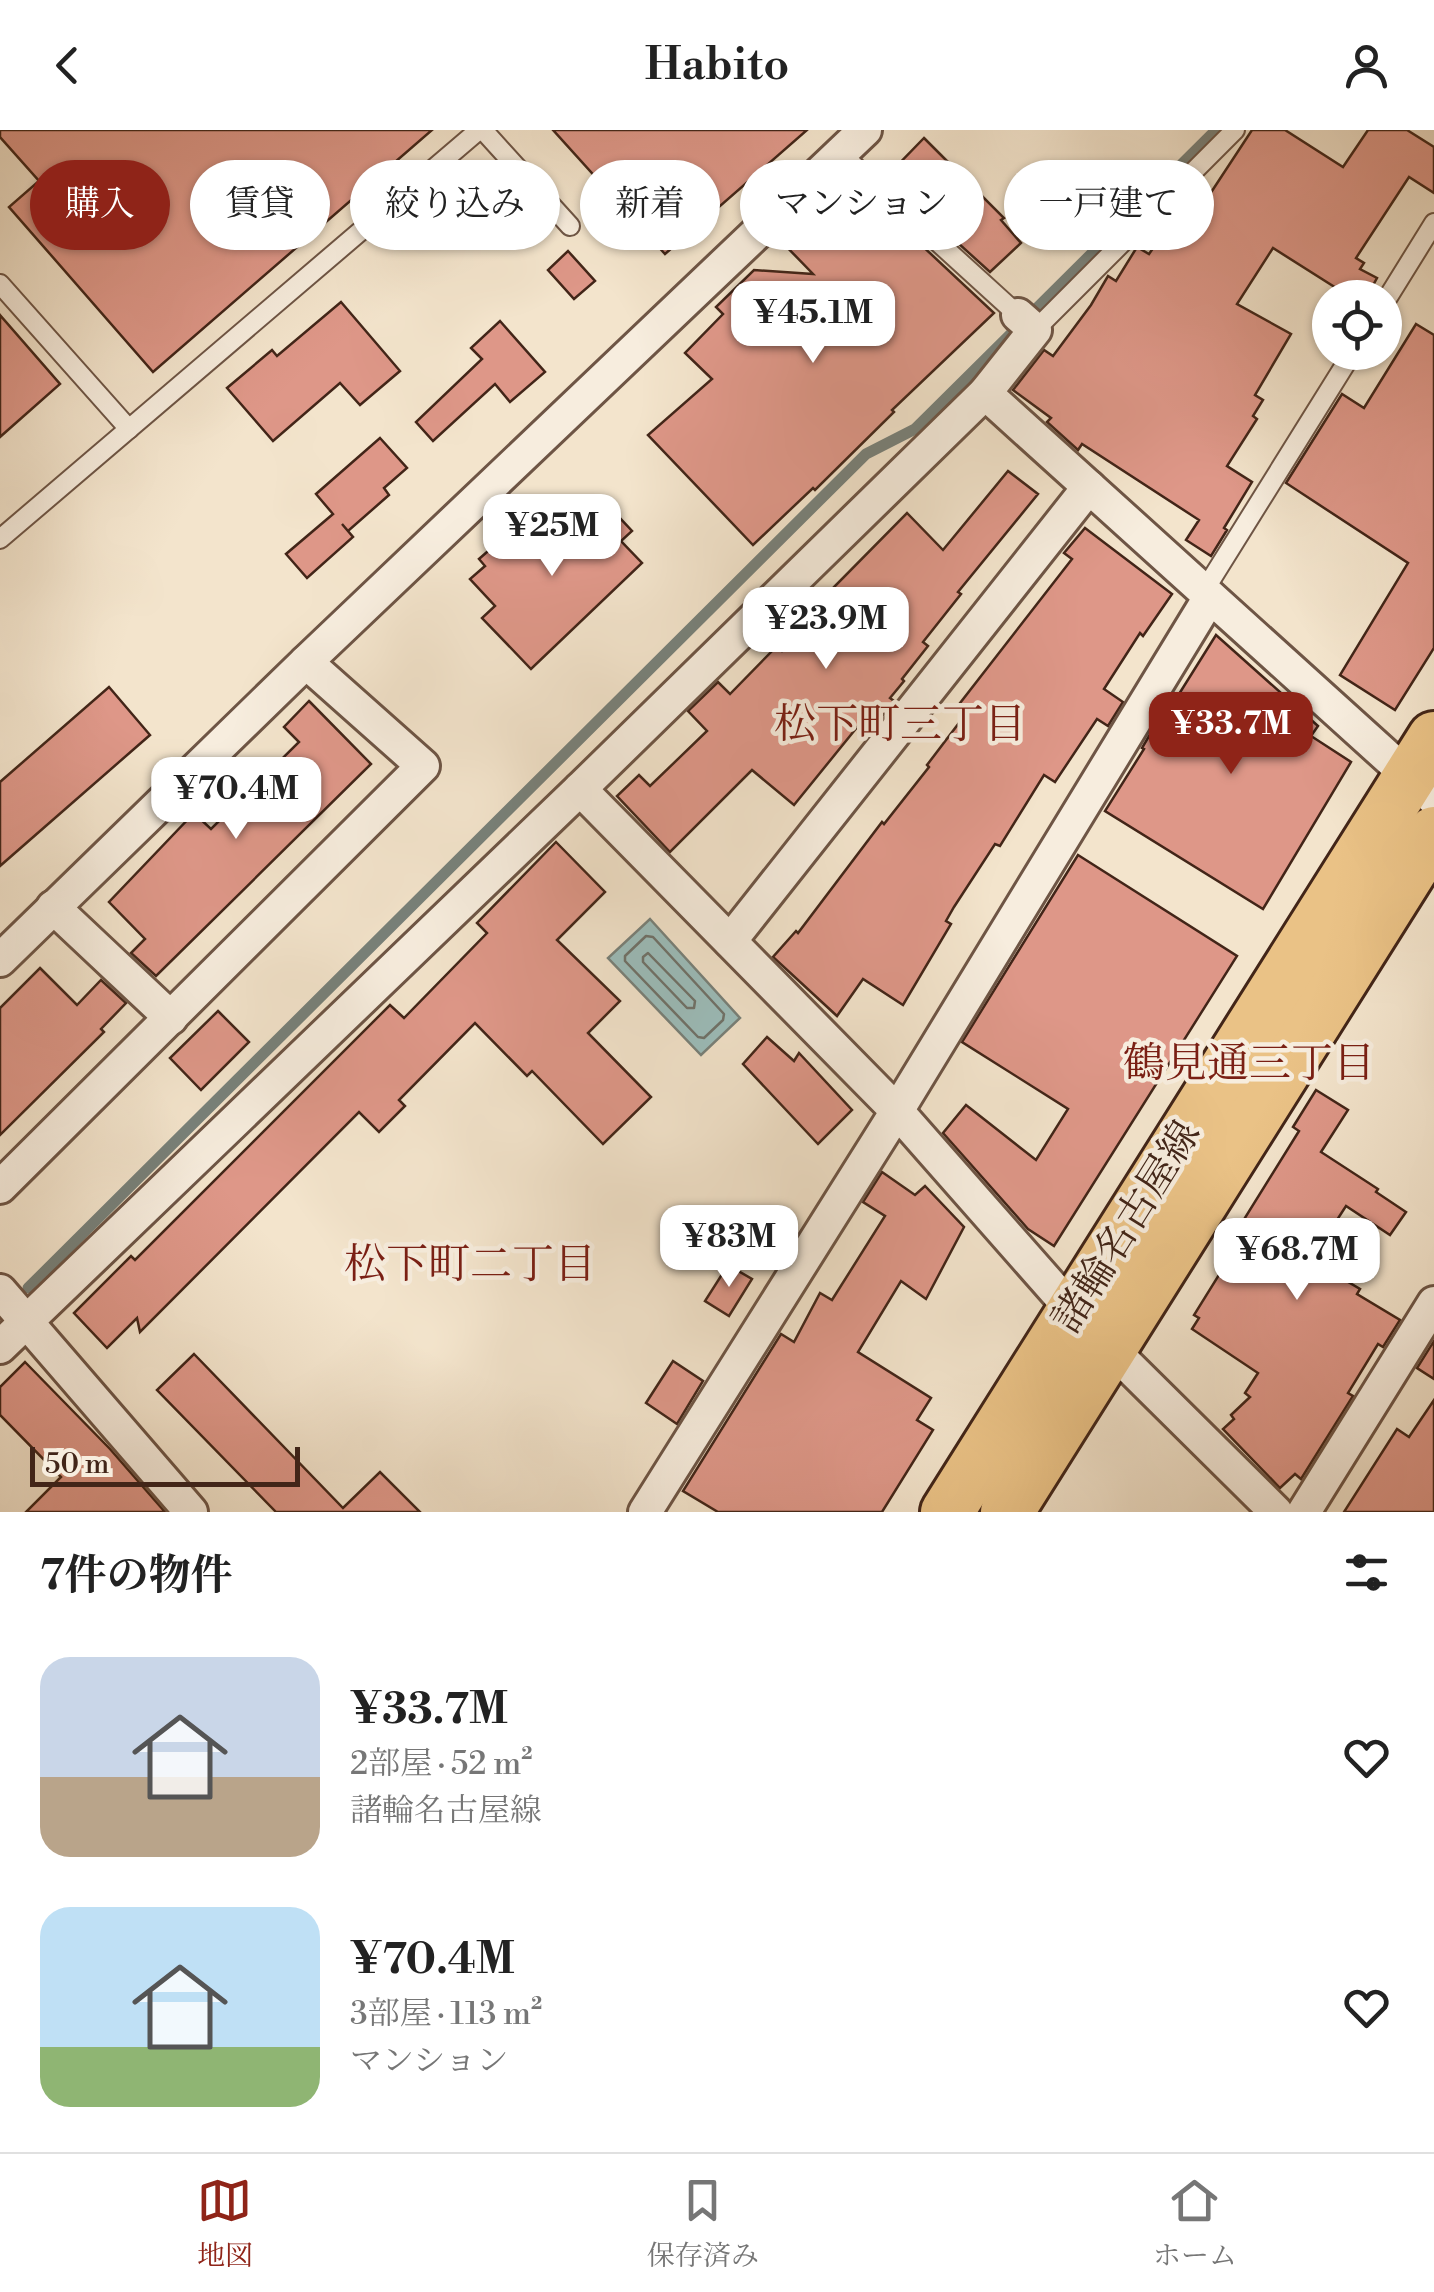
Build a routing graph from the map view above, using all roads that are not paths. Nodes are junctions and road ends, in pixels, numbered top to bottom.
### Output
1 (481, 130) edge
2 (865, 130) edge
3 (1234, 130) edge
4 (840, 154) junction
5 (1434, 223) edge
6 (570, 226) dead end
7 (1399, 280) edge
8 (0, 284) edge
9 (1027, 323) junction
10 (1342, 370) edge
11 (985, 393) junction
12 (130, 429) junction
13 (1088, 487) junction
14 (0, 540) edge
15 (1207, 594) junction
16 (306, 662) junction
17 (1426, 771) edge
18 (580, 789) junction
19 (1434, 832) edge
20 (54, 908) junction
21 (730, 941) junction
22 (0, 960) edge
23 (171, 1018) junction
24 (897, 1111) junction
25 (0, 1187) edge
26 (0, 1292) edge
27 (1434, 1303) edge
28 (26, 1320) junction
29 (1093, 1329) junction
30 (0, 1347) edge
31 (190, 1512) edge
32 (645, 1512) edge
33 (947, 1512) edge
34 (1007, 1512) edge
35 (1276, 1512) edge
36 (1304, 1512) edge

1 - 6 lane
1 - 12 lane
2 - 4 street
3 - 9 lane
4 - 9 lane
4 - 16 street
5 - 7 lane
8 - 12 lane
9 - 11 street
10 - 15 lane
11 - 13 street
11 - 18 street
12 - 14 lane
13 - 15 street
13 - 21 street
15 - 17 street
15 - 24 street
16 - 20 street
16 - 23 street
17 - 29 main road, 諸輪名古屋線
18 - 21 street
18 - 28 street
19 - 29 main road, 諸輪名古屋線
20 - 22 street
20 - 23 street
21 - 24 street
23 - 25 street
24 - 29 street
24 - 32 street
26 - 28 street
27 - 36 street
28 - 30 street
28 - 31 street
29 - 33 main road, 諸輪名古屋線
29 - 34 main road, 諸輪名古屋線
29 - 35 street

